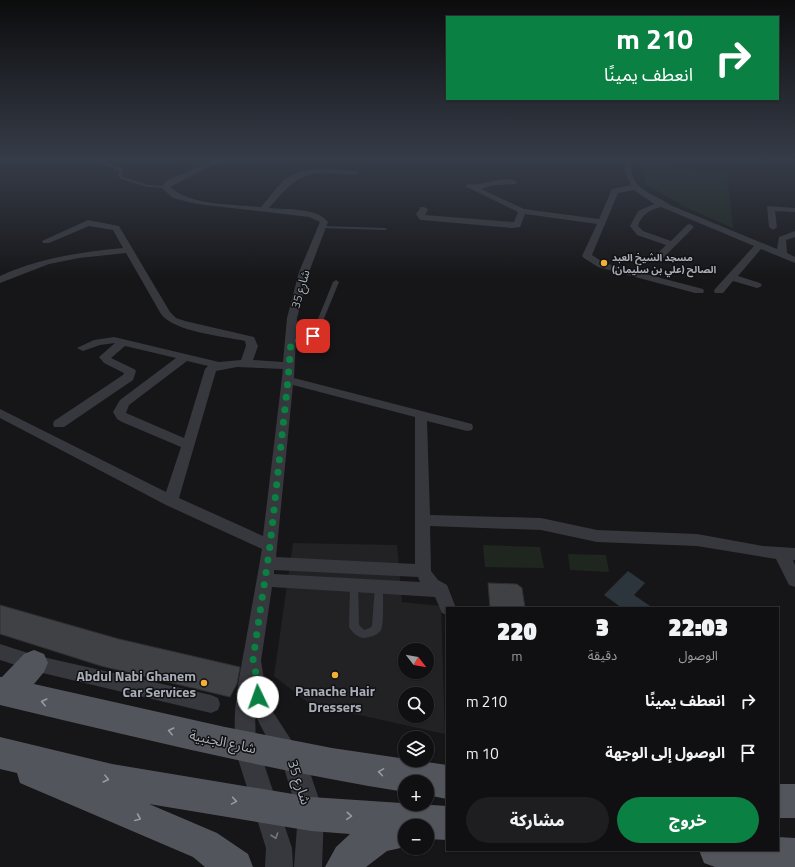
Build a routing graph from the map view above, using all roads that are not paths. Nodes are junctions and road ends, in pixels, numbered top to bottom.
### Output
1 (188, 199) edge
2 (272, 199) edge
3 (497, 199) edge
4 (611, 199) edge
5 (656, 199) edge
6 (664, 204) junction
7 (424, 208) dead end
8 (263, 209) junction
9 (795, 210) edge
10 (522, 211) junction
11 (601, 222) junction
12 (322, 226) junction
13 (690, 227) dead end
14 (772, 227) dead end
15 (385, 229) dead end
16 (795, 234) edge
17 (46, 241) dead end
18 (672, 244) junction
19 (760, 246) junction
20 (128, 250) junction
21 (782, 255) junction
22 (657, 259) dead end
23 (795, 260) edge
24 (731, 277) junction
25 (0, 280) edge
26 (336, 282) dead end
27 (757, 285) dead end
28 (699, 291) dead end
29 (719, 291) dead end
30 (123, 342) junction
31 (291, 342) junction
32 (83, 348) dead end
33 (185, 357) junction
34 (290, 362) junction
35 (246, 363) junction
36 (217, 365) junction
37 (288, 380) junction
38 (0, 413) edge
39 (421, 416) junction
40 (60, 424) dead end
41 (467, 427) dead end
42 (187, 444) junction
43 (171, 501) junction
44 (421, 520) junction
45 (270, 546) junction
46 (788, 553) edge
47 (268, 564) junction
48 (354, 567) junction
49 (380, 569) junction
50 (423, 571) junction
51 (266, 580) junction
52 (795, 580) edge
53 (354, 585) junction
54 (379, 586) junction
55 (441, 590) junction
56 (448, 607) edge
57 (0, 652) edge
58 (253, 659) junction
59 (34, 662) junction
60 (4, 692) edge
61 (211, 704) dead end
62 (246, 746) junction
63 (0, 752) edge
64 (292, 755) junction
65 (0, 757) edge
66 (446, 782) edge
67 (779, 801) edge
68 (795, 801) edge
69 (265, 806) junction
70 (310, 814) junction
71 (446, 823) edge
72 (446, 826) edge
73 (434, 827) edge
74 (398, 832) edge
75 (730, 851) edge
76 (795, 856) edge
77 (235, 867) edge
78 (279, 867) edge
79 (308, 867) edge
80 (343, 867) edge

1 - 8 street
2 - 8 street
3 - 10 street
4 - 11 street
5 - 6 street
6 - 18 street
6 - 19 street
7 - 10 street
8 - 12 street
9 - 14 street
10 - 11 street
11 - 28 street
12 - 15 lane
12 - 31 street, شارع 35
13 - 18 street
16 - 21 street
17 - 20 street
18 - 22 street
19 - 21 street
19 - 24 street
20 - 25 street
20 - 35 street
21 - 23 street
24 - 27 street
24 - 29 street
26 - 31 lane
30 - 32 street
30 - 33 street
30 - 40 street
31 - 34 street, شارع 35
33 - 36 street
33 - 42 street
34 - 35 street
34 - 37 street, شارع 35
35 - 36 street
36 - 42 street
37 - 39 street
37 - 45 street, شارع 35
38 - 43 street
39 - 41 street
39 - 44 street
42 - 43 street
43 - 45 street
44 - 46 street
44 - 50 street
45 - 47 street, شارع 35
46 - 52 street
47 - 48 street
47 - 51 street, شارع 35
48 - 49 street
48 - 53 street
49 - 50 street
49 - 54 street
50 - 55 street
51 - 53 street
51 - 58 street, شارع 35
53 - 54 street
53 - 54 lane
54 - 55 street
55 - 56 street
57 - 59 street
58 - 62 street, شارع 35
58 - 64 street, شارع 35
59 - 60 main road
59 - 61 street
62 -> 60 main road, شارع الجنبية
62 - 64 main road, شارع الجنبية
62 - 69 street, شارع 35
63 -> 69 main road
66 -> 64 main road, شارع الجنبية
64 - 70 street, شارع 35
65 -> 77 main road
67 - 68 main road
69 - 70 main road
69 -> 78 street, شارع 35
70 -> 71 main road
70 - 79 street, شارع 35
72 - 73 main road
74 - 80 main road
75 - 76 main road

